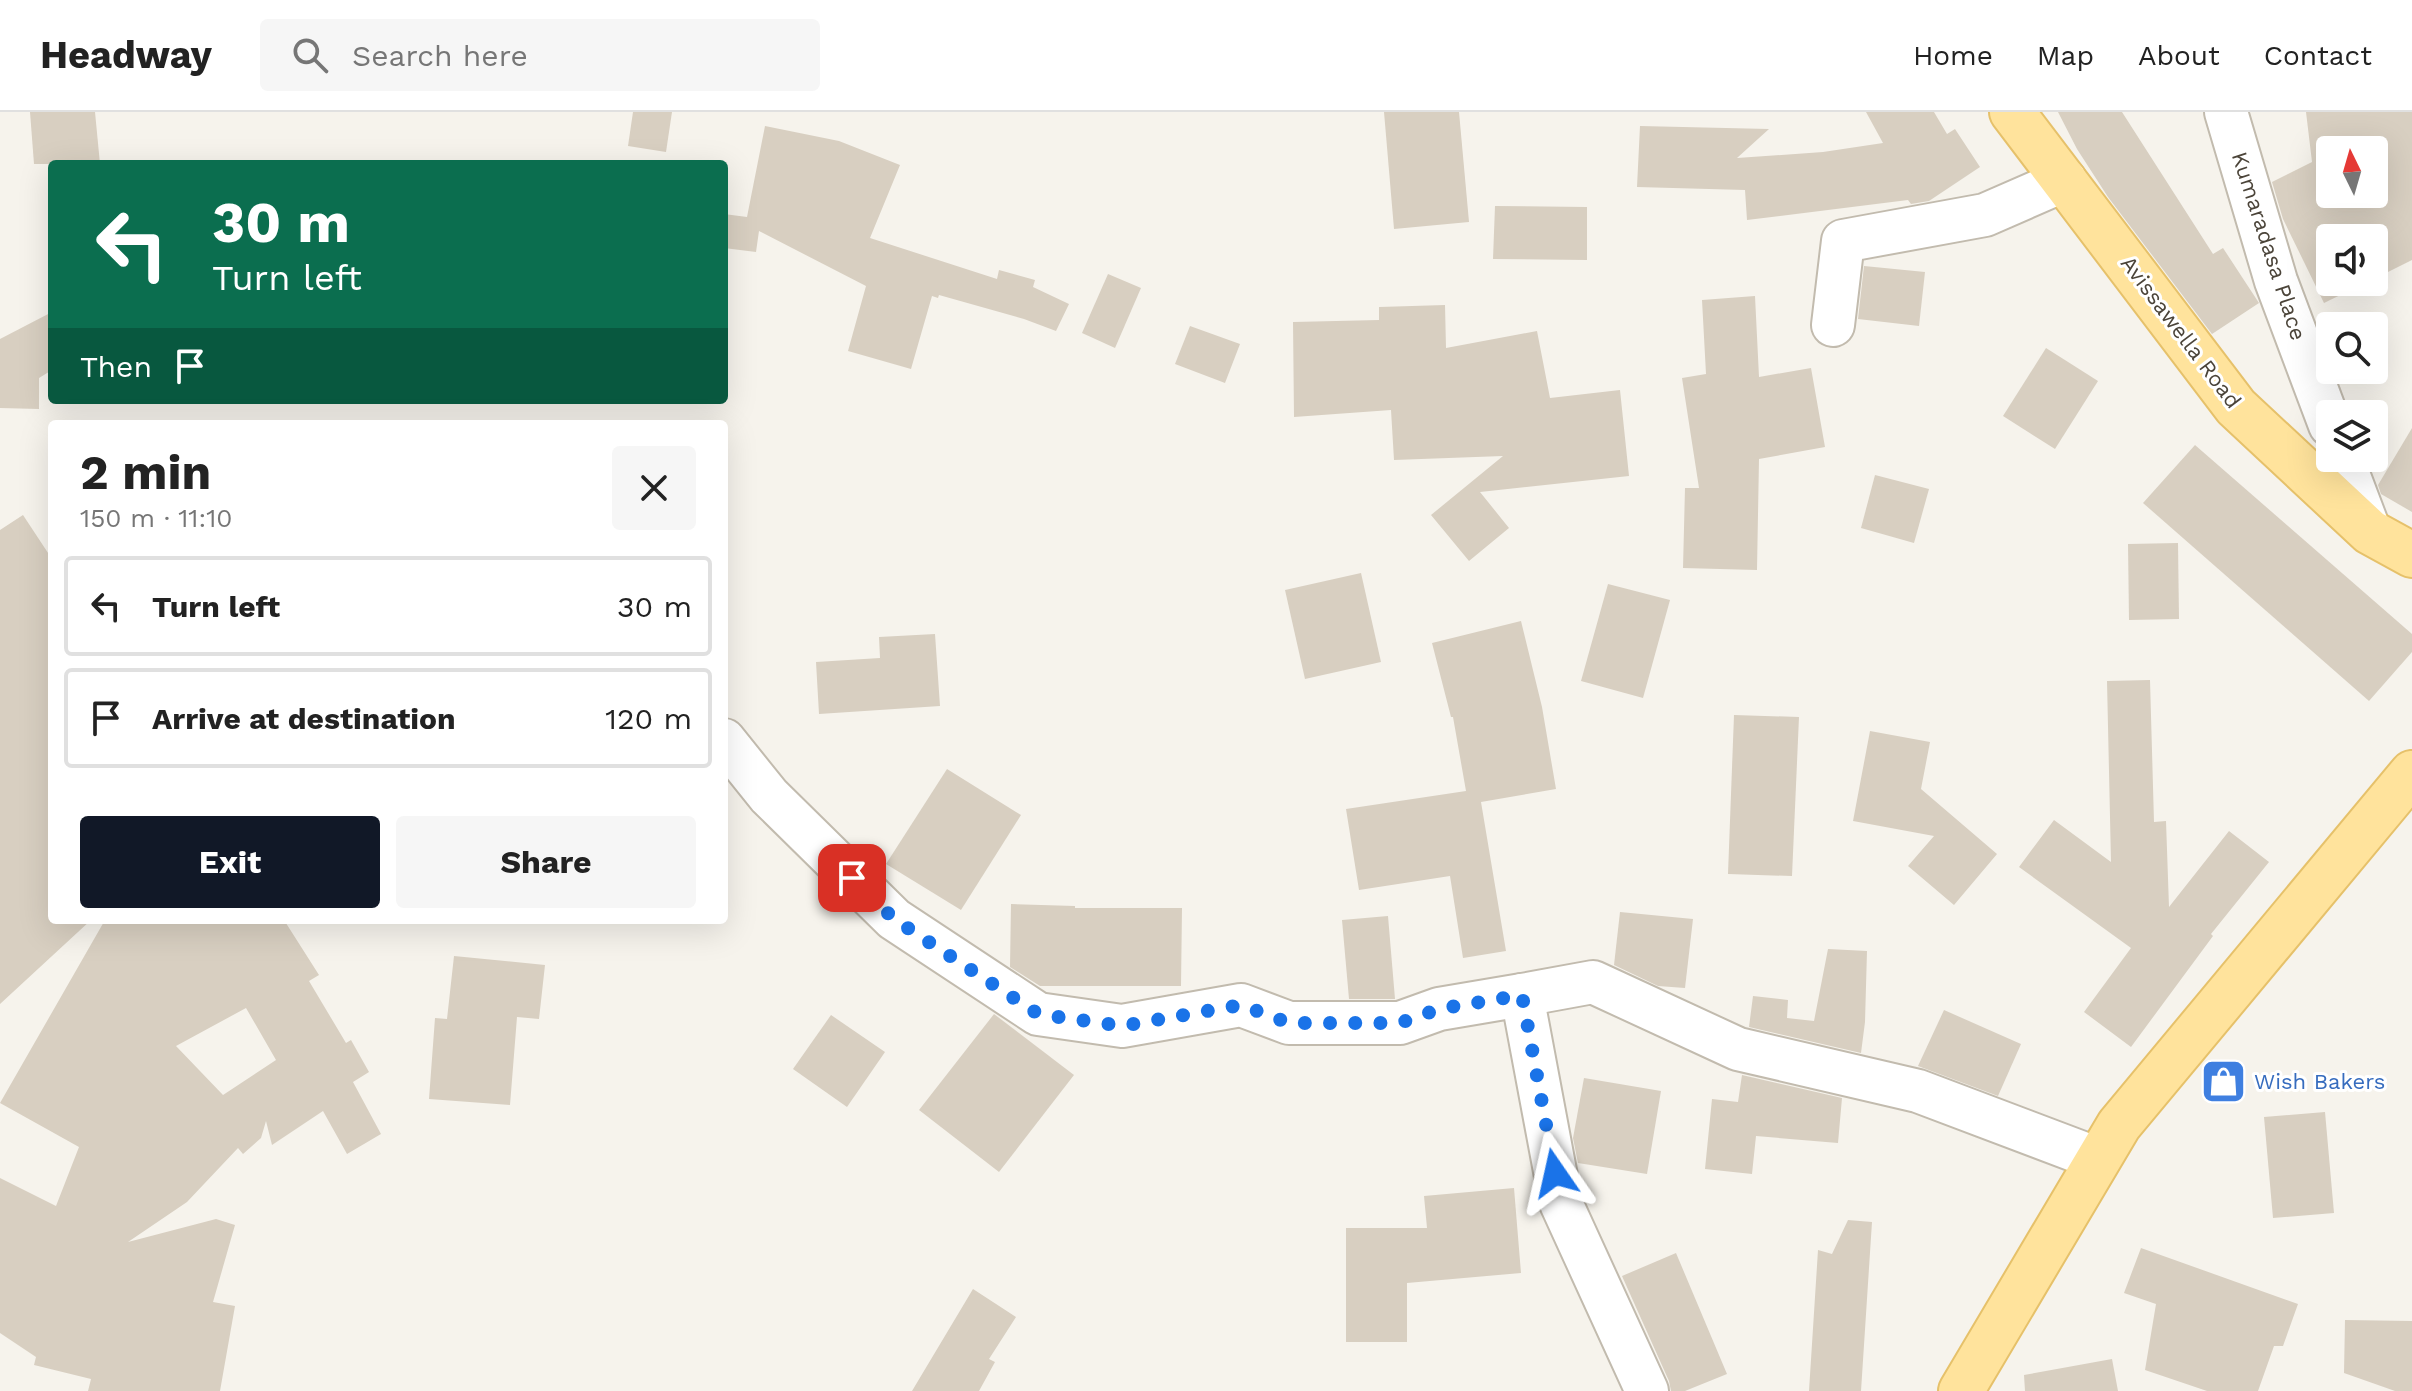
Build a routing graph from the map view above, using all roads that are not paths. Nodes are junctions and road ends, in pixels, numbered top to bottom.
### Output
1 (2012, 112) edge
2 (2226, 112) edge
3 (2065, 180) junction
4 (1833, 325) dead end
5 (2321, 400) edge
6 (2347, 472) edge
7 (2370, 532) junction
8 (2412, 555) edge
9 (728, 745) edge
10 (2412, 773) edge
11 (1522, 995) junction
12 (2098, 1159) junction
13 (1647, 1391) edge
14 (1961, 1391) edge

1 - 3 main road, Avissawella Road
2 - 5 street, Kumaradasa Place
3 - 4 street
3 - 7 main road, Avissawella Road
6 - 7 street
7 - 8 main road, Avissawella Road
9 - 11 street
10 - 12 main road
11 - 12 street
11 - 13 street
12 - 14 main road

